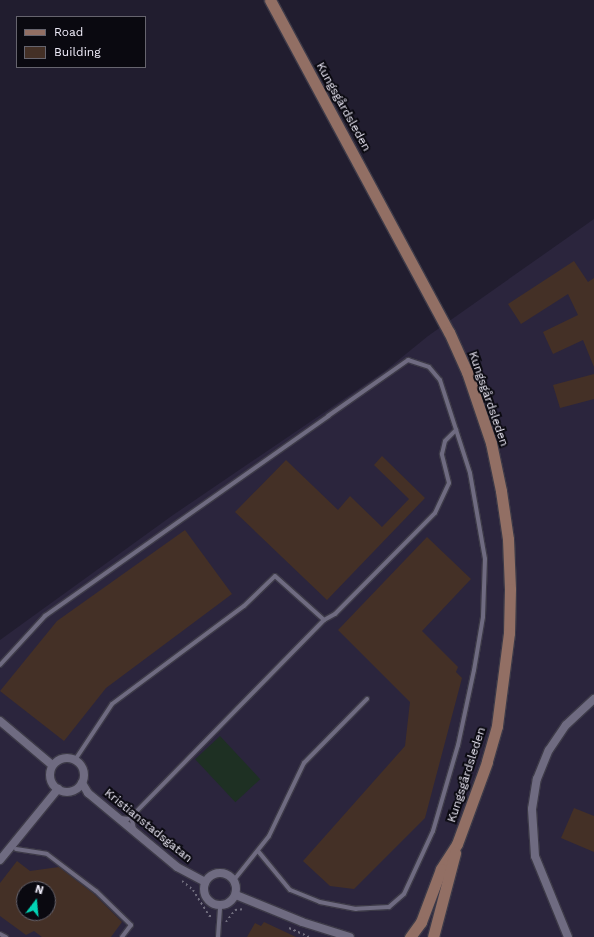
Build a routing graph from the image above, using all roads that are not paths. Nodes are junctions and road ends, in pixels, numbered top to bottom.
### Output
1 (270, 0) edge
2 (456, 430) junction
3 (324, 620) junction
4 (0, 665) edge
5 (367, 699) dead end
6 (594, 699) edge
7 (0, 721) edge
8 (75, 760) junction
9 (52, 766) junction
10 (82, 783) junction
11 (58, 789) junction
12 (136, 812) junction
13 (118, 818) junction
14 (134, 830) junction
15 (457, 844) junction
16 (16, 849) dead end
17 (258, 851) junction
18 (0, 860) edge
19 (234, 880) junction
20 (206, 882) junction
21 (236, 895) junction
22 (220, 905) junction
23 (0, 934) edge
24 (6, 937) edge
25 (122, 937) edge
26 (218, 937) edge
27 (350, 937) edge
28 (410, 937) edge
29 (433, 937) edge
30 (568, 937) edge

1 - 15 main road, Kungsgårdsleden
2 - 3 lane
2 - 4 lane
2 - 17 lane
3 - 8 lane
3 - 12 lane
5 - 17 lane
6 - 30 street
7 - 9 street
8 - 9 street
8 - 10 street
9 - 11 street
10 - 11 street
10 - 13 street, Kristianstadsgatan
11 - 18 street
12 - 13 lane
12 - 14 lane
13 - 14 street, Kristianstadsgatan
14 - 20 street, Kristianstadsgatan
15 - 28 main road, Kungsgårdsleden
15 - 29 main road, Kungsgårdsleden
16 - 25 lane
17 - 19 lane
19 - 20 street
19 - 21 street
20 - 22 street
21 - 22 street
21 - 27 street
22 - 26 lane
23 - 24 lane

